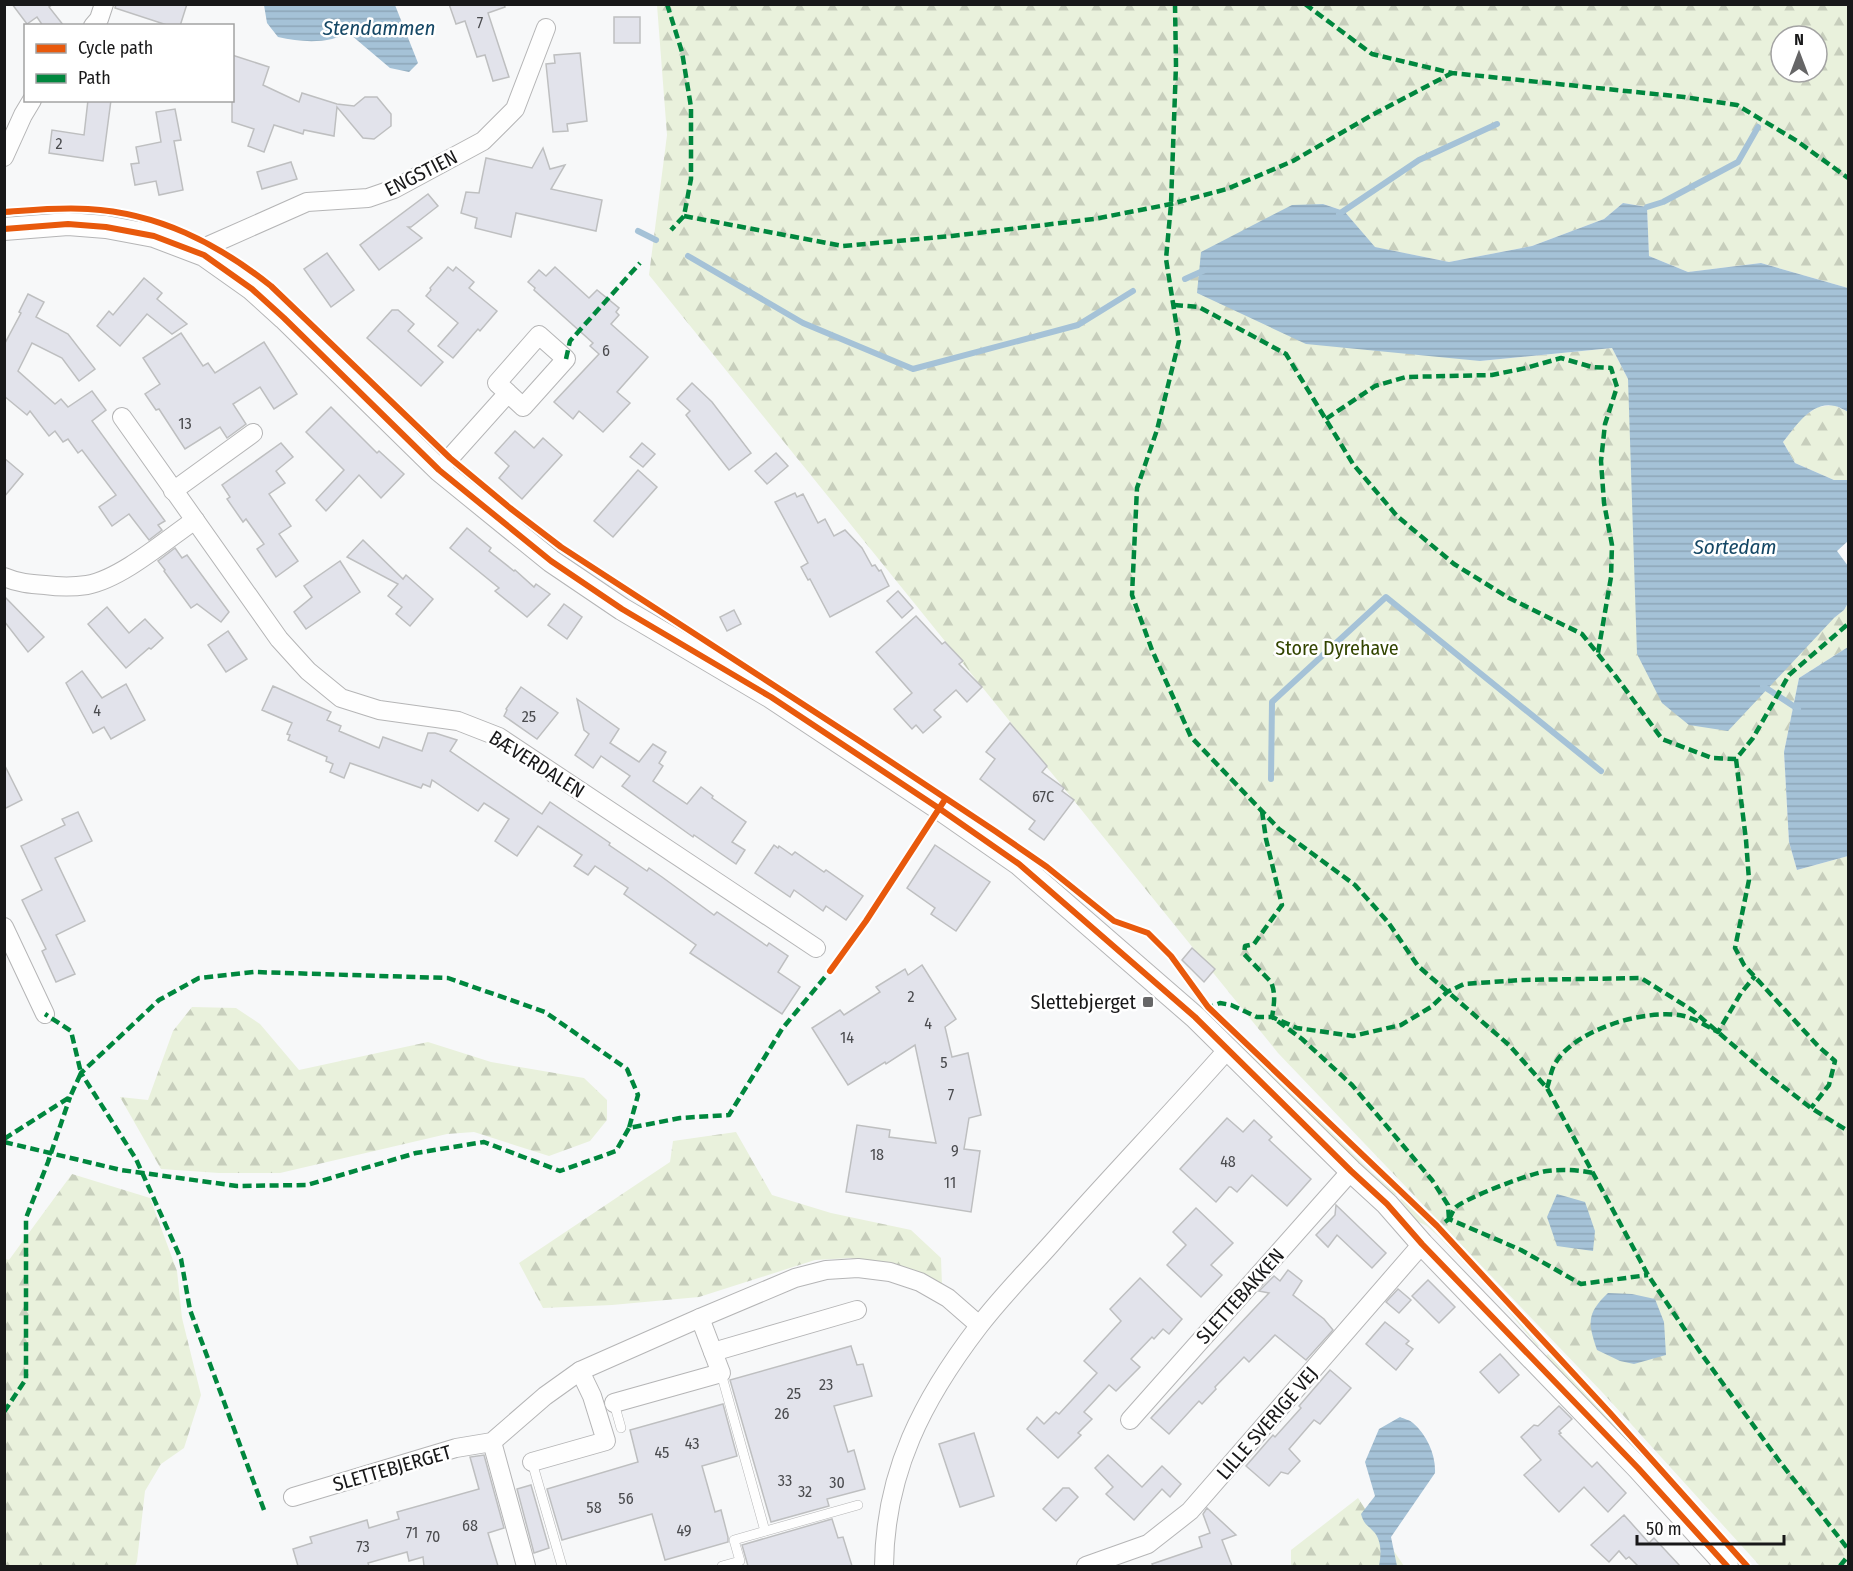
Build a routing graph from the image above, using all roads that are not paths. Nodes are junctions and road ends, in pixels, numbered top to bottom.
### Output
1 (104, 4) edge
2 (95, 24) edge
3 (546, 28) dead end
4 (31, 102) edge
5 (4, 157) edge
6 (4, 229) edge
7 (204, 255) junction
8 (508, 393) dead end
9 (122, 417) dead end
10 (253, 433) dead end
11 (439, 470) junction
12 (172, 491) junction
13 (195, 520) junction
14 (4, 577) edge
15 (4, 927) edge
16 (816, 948) dead end
17 (45, 1014) dead end
18 (1228, 1049) junction
19 (1351, 1171) junction
20 (1422, 1244) junction
21 (857, 1310) dead end
22 (700, 1318) junction
23 (979, 1325) junction
24 (713, 1352) junction
25 (580, 1371) junction
26 (721, 1373) junction
27 (614, 1403) joint
28 (1130, 1420) dead end
29 (621, 1428) dead end
30 (492, 1443) junction
31 (532, 1462) joint
32 (292, 1497) dead end
33 (858, 1505) dead end
34 (765, 1531) junction
35 (526, 1566) edge
36 (561, 1566) edge
37 (722, 1566) edge
38 (884, 1566) edge
39 (1086, 1566) edge
40 (1727, 1566) edge

1 - 2 street
3 - 7 street, ENGSTIEN
4 - 5 street
6 - 7 street
7 - 11 street
8 - 11 street
9 - 12 street, BÆVERDALEN
10 - 12 street
11 - 18 street
12 - 13 street, BÆVERDALEN
13 - 14 street
13 - 16 street, BÆVERDALEN
15 - 17 street
18 - 19 street
18 - 23 street
19 - 20 street
19 - 28 street, SLETTEBAKKEN
20 - 39 street, LILLE SVERIGE VEJ
20 - 40 street
21 - 24 street
22 - 23 street
22 - 24 street
22 - 25 street
23 - 38 street
24 - 26 street
25 - 30 street
25 - 31 street
26 - 27 street
26 - 34 lane
27 - 29 lane
30 - 32 street, SLETTEBJERGET
30 - 35 street
31 - 36 lane
33 - 34 lane
34 - 37 lane

